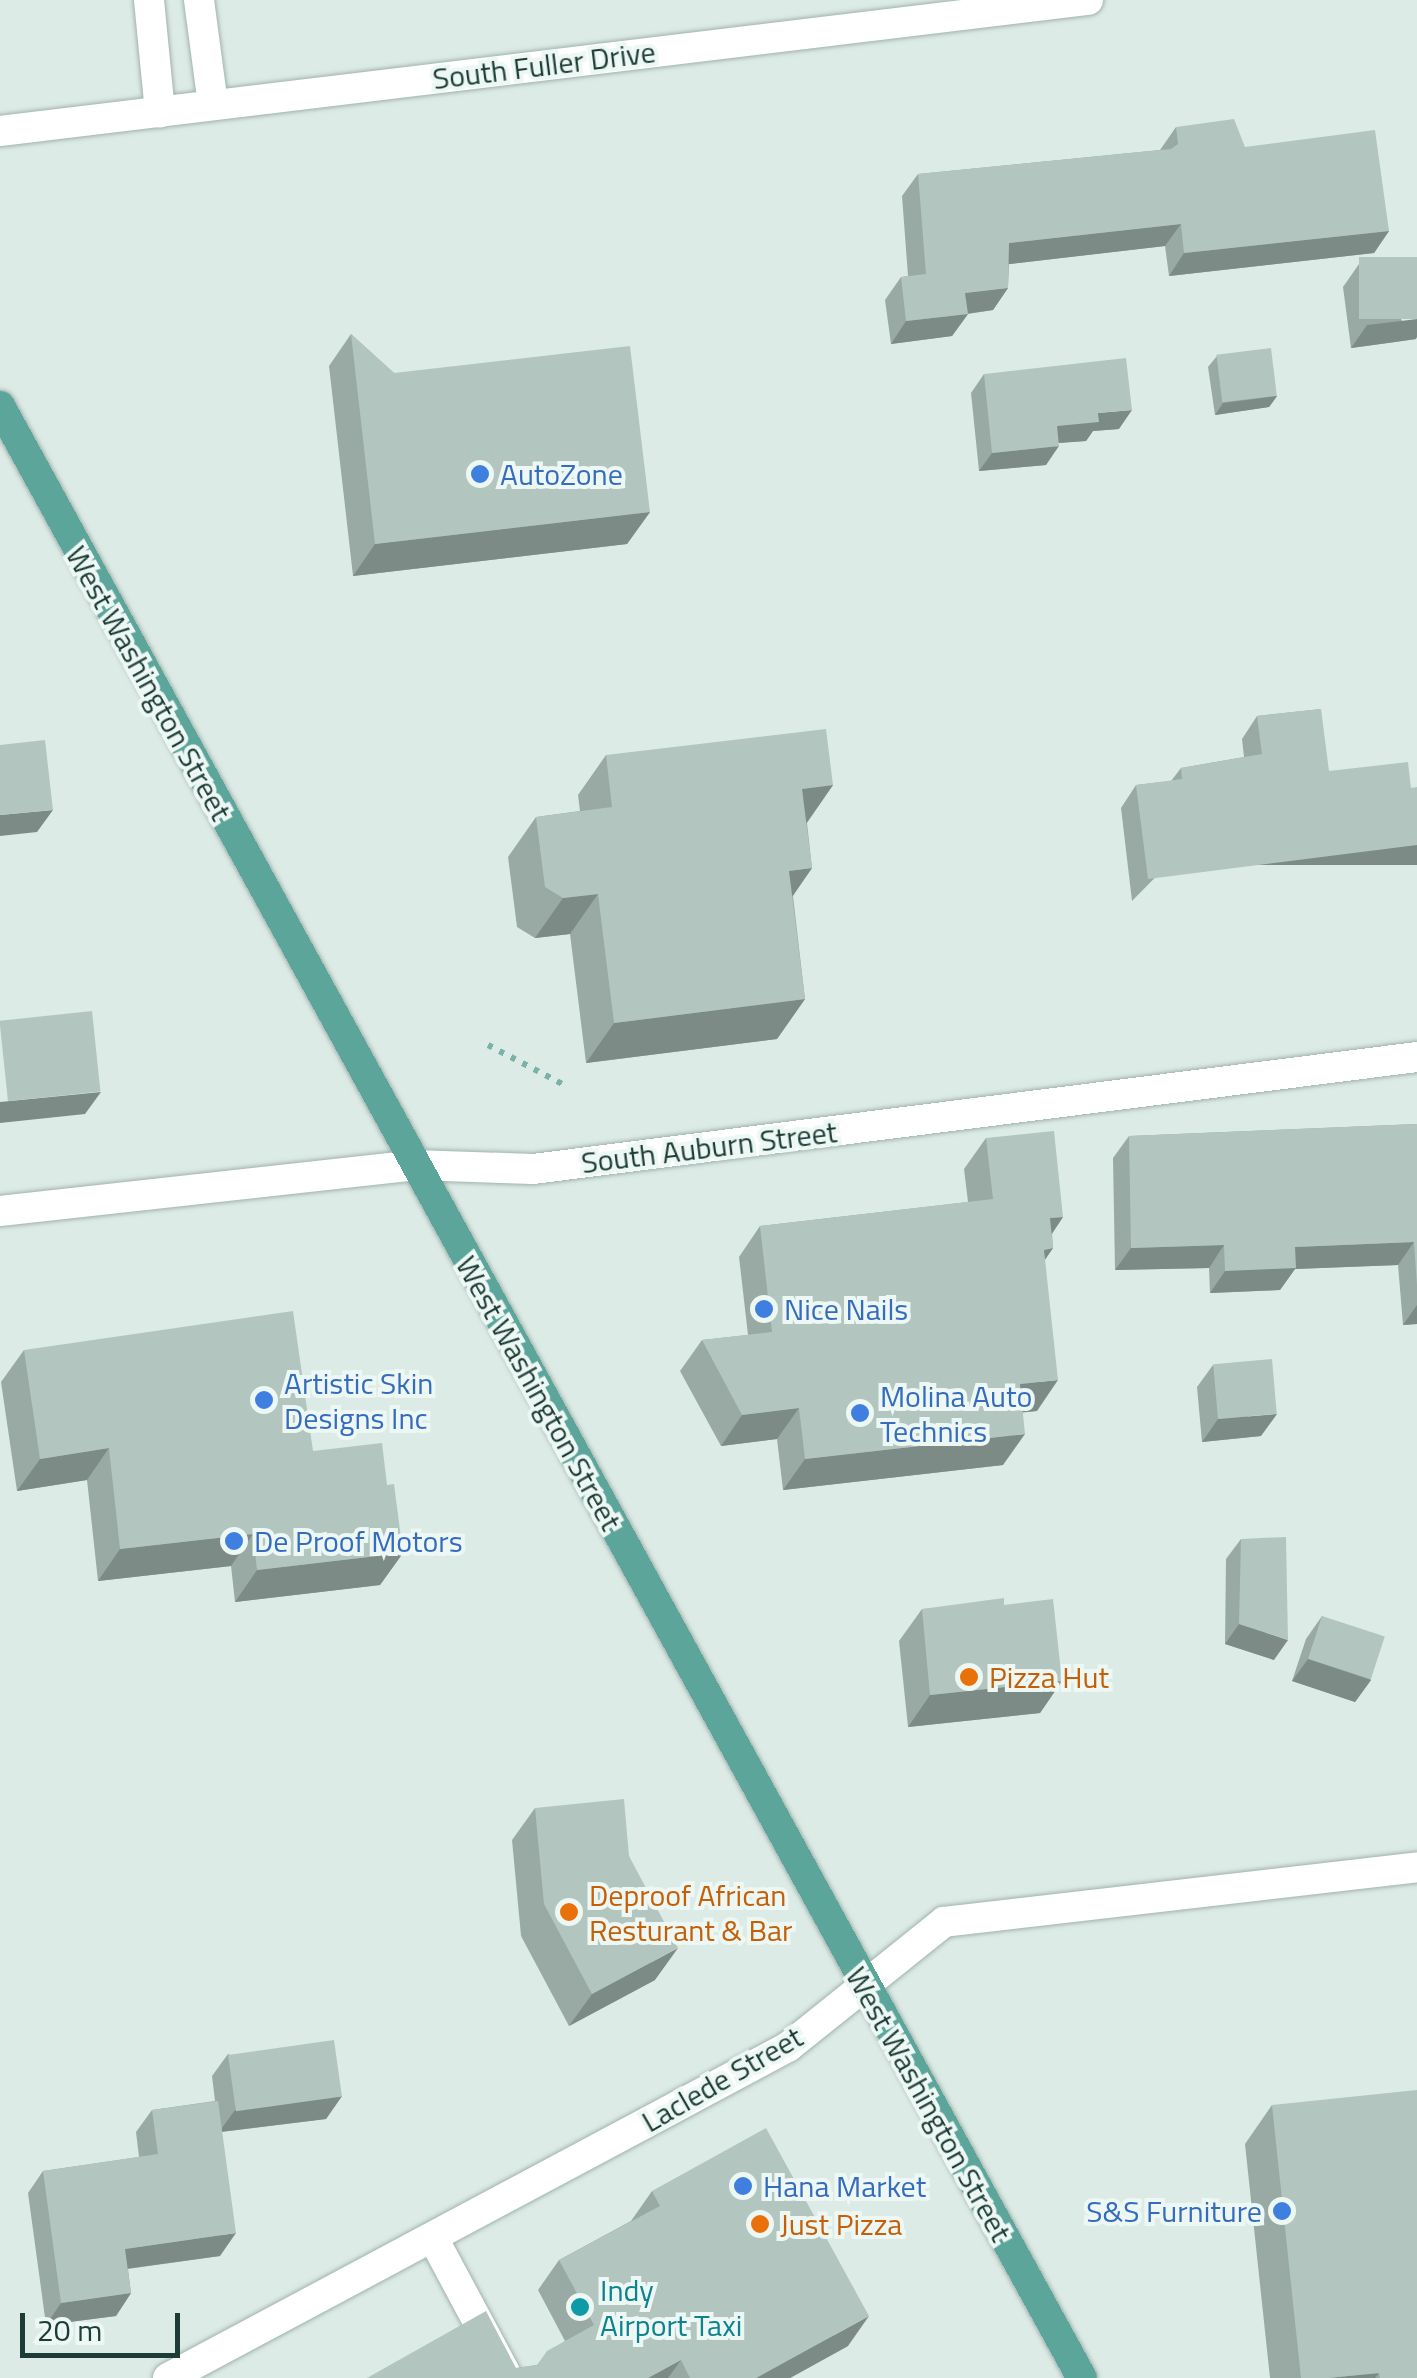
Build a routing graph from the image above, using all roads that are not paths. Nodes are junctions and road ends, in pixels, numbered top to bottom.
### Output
1 (148, 0) edge
2 (199, 0) edge
3 (1088, 0) edge
4 (213, 105) junction
5 (160, 112) junction
6 (0, 131) edge
7 (0, 406) edge
8 (1417, 1057) edge
9 (414, 1165) junction
10 (0, 1211) edge
11 (1417, 1867) edge
12 (863, 1987) junction
13 (433, 2238) junction
14 (168, 2378) edge
15 (508, 2378) edge
16 (1082, 2378) edge

1 - 5 street
2 - 4 street
3 - 4 street, South Fuller Drive
4 - 5 street, South Fuller Drive
5 - 6 street, South Fuller Drive
7 - 9 main road, West Washington Street
8 - 9 street, South Auburn Street
9 - 10 street, South Auburn Street
9 - 12 main road, West Washington Street
11 - 12 street, Laclede Street
12 - 13 street, Laclede Street
12 - 16 main road, West Washington Street
13 - 14 street, Laclede Street
13 - 15 street

